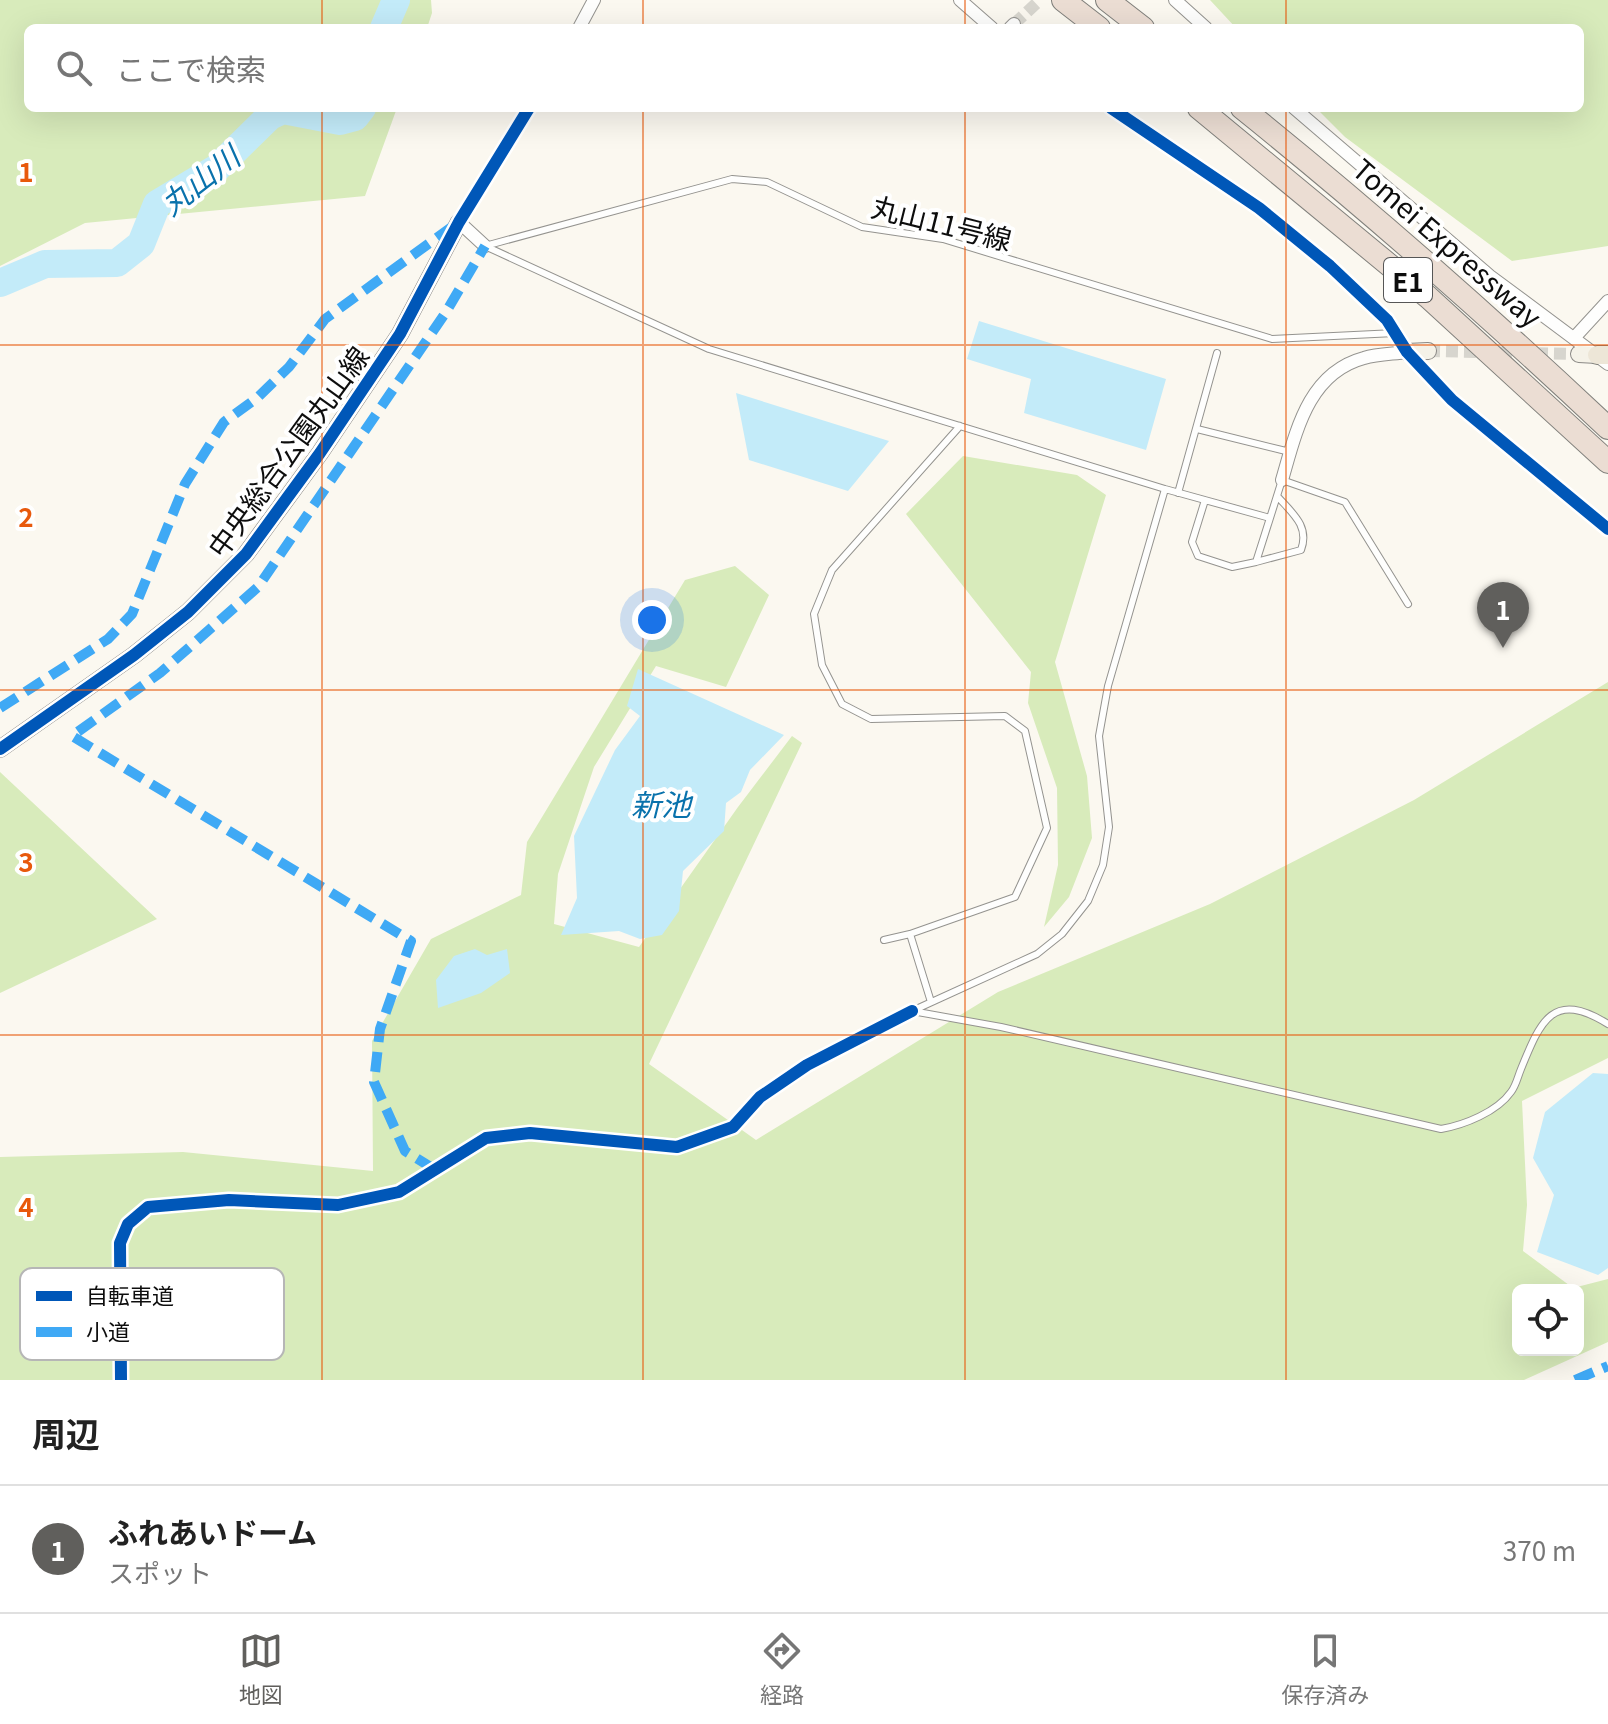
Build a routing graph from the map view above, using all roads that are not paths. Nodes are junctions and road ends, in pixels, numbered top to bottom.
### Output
1 (594, 0) edge
2 (960, 0) edge
3 (1063, 0) edge
4 (1107, 0) edge
5 (1175, 0) edge
6 (581, 24) edge
7 (987, 24) edge
8 (1094, 24) edge
9 (1138, 24) edge
10 (1202, 24) edge
11 (527, 112) edge
12 (1117, 112) edge
13 (1204, 112) edge
14 (1247, 112) edge
15 (1299, 112) edge
16 (459, 222) junction
17 (485, 246) junction
18 (1608, 301) edge
19 (1396, 333) junction
20 (1428, 351) tunnel mouth
21 (1407, 352) junction
22 (1217, 353) dead end
23 (1593, 353) edge
24 (960, 426) junction
25 (1608, 428) edge
26 (1197, 429) junction
27 (1290, 452) junction
28 (1608, 462) edge
29 (1282, 480) junction
30 (1165, 489) junction
31 (1178, 493) junction
32 (1277, 496) junction
33 (1205, 500) junction
34 (1270, 518) junction
35 (1608, 529) edge
36 (1256, 562) junction
37 (1408, 604) dead end
38 (0, 749) edge
39 (910, 934) junction
40 (884, 940) dead end
41 (931, 1002) junction
42 (912, 1011) junction
43 (1608, 1024) edge
44 (120, 1268) edge
45 (121, 1360) edge
46 (121, 1380) edge

1 - 6 street
2 - 7 street
3 - 8 highway
4 - 9 highway
5 - 10 street
11 - 16 street, 中央総合公園丸山線
12 - 19 street
13 - 28 highway, Tomei Expressway / E1
14 - 25 highway, Tomei Expressway / E1
15 - 23 street
16 - 17 street
16 - 38 street, 中央総合公園丸山線
17 - 19 lane, 丸山11号線
17 - 24 lane
18 - 23 street
19 - 21 street
20 - 21 street
21 - 27 street
21 - 35 street
22 - 26 lane
24 - 30 lane
24 - 39 lane
26 - 27 lane
26 - 31 lane
27 - 29 street
29 - 32 lane
29 - 37 lane
30 - 31 lane
30 - 41 lane
31 - 33 lane
32 - 34 lane
32 - 36 lane
33 - 34 lane
33 - 36 lane
34 - 36 lane
39 - 40 lane
39 - 41 lane
41 - 42 lane
42 - 43 lane
42 - 44 street
45 - 46 street

